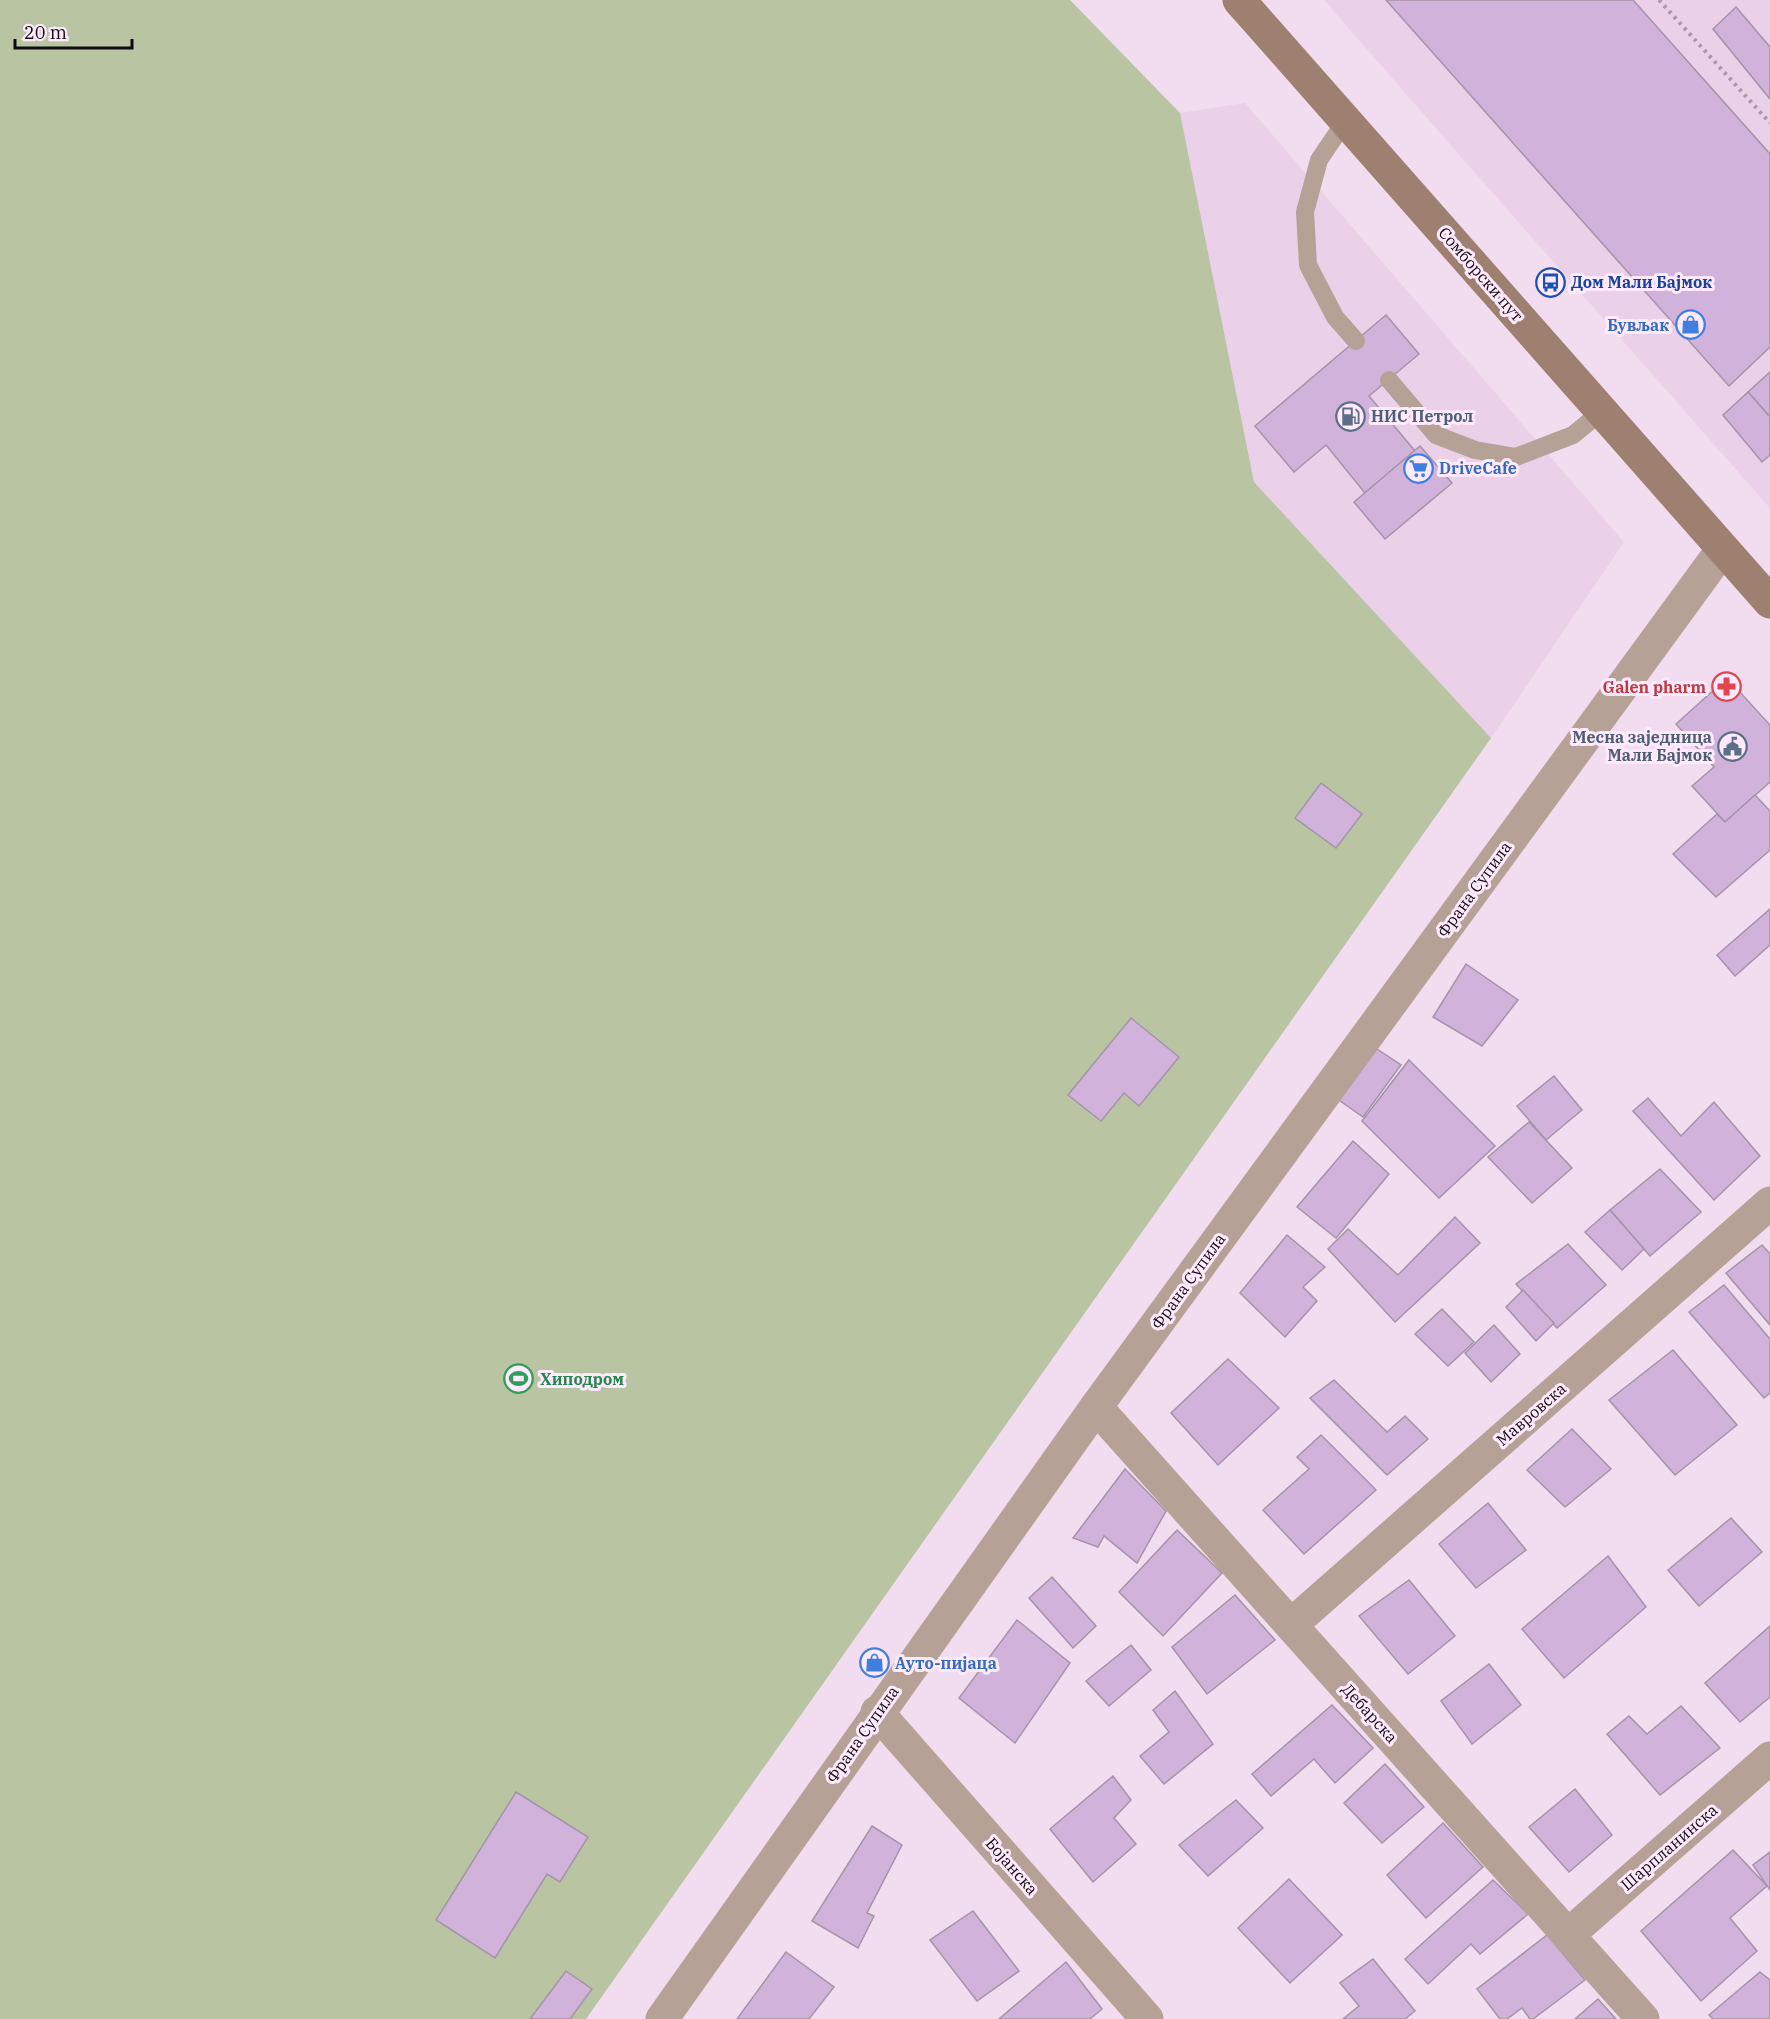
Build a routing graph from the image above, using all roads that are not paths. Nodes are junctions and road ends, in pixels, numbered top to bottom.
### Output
1 (1239, 0) edge
2 (1346, 120) junction
3 (1356, 341) dead end
4 (1389, 380) dead end
5 (1601, 412) junction
6 (1722, 550) junction
7 (1770, 602) edge
8 (1770, 1203) edge
9 (1096, 1407) junction
10 (1291, 1625) junction
11 (877, 1712) junction
12 (1770, 1758) edge
13 (1568, 1935) junction
14 (662, 2019) edge
15 (1147, 2019) edge
16 (1643, 2019) edge

1 - 2 main road, Сомборски пут
2 - 3 lane
2 - 5 main road, Сомборски пут
4 - 5 lane
5 - 6 main road, Сомборски пут
6 - 7 main road, Сомборски пут
6 - 9 street, Франа Супила
8 - 10 street, Мавровска
9 - 10 street, Дебарска
9 - 11 street, Франа Супила
10 - 13 street, Дебарска
11 - 14 street, Франа Супила
11 - 15 street, Бојанска
12 - 13 street, Шарпланинска
13 - 16 street, Дебарска

